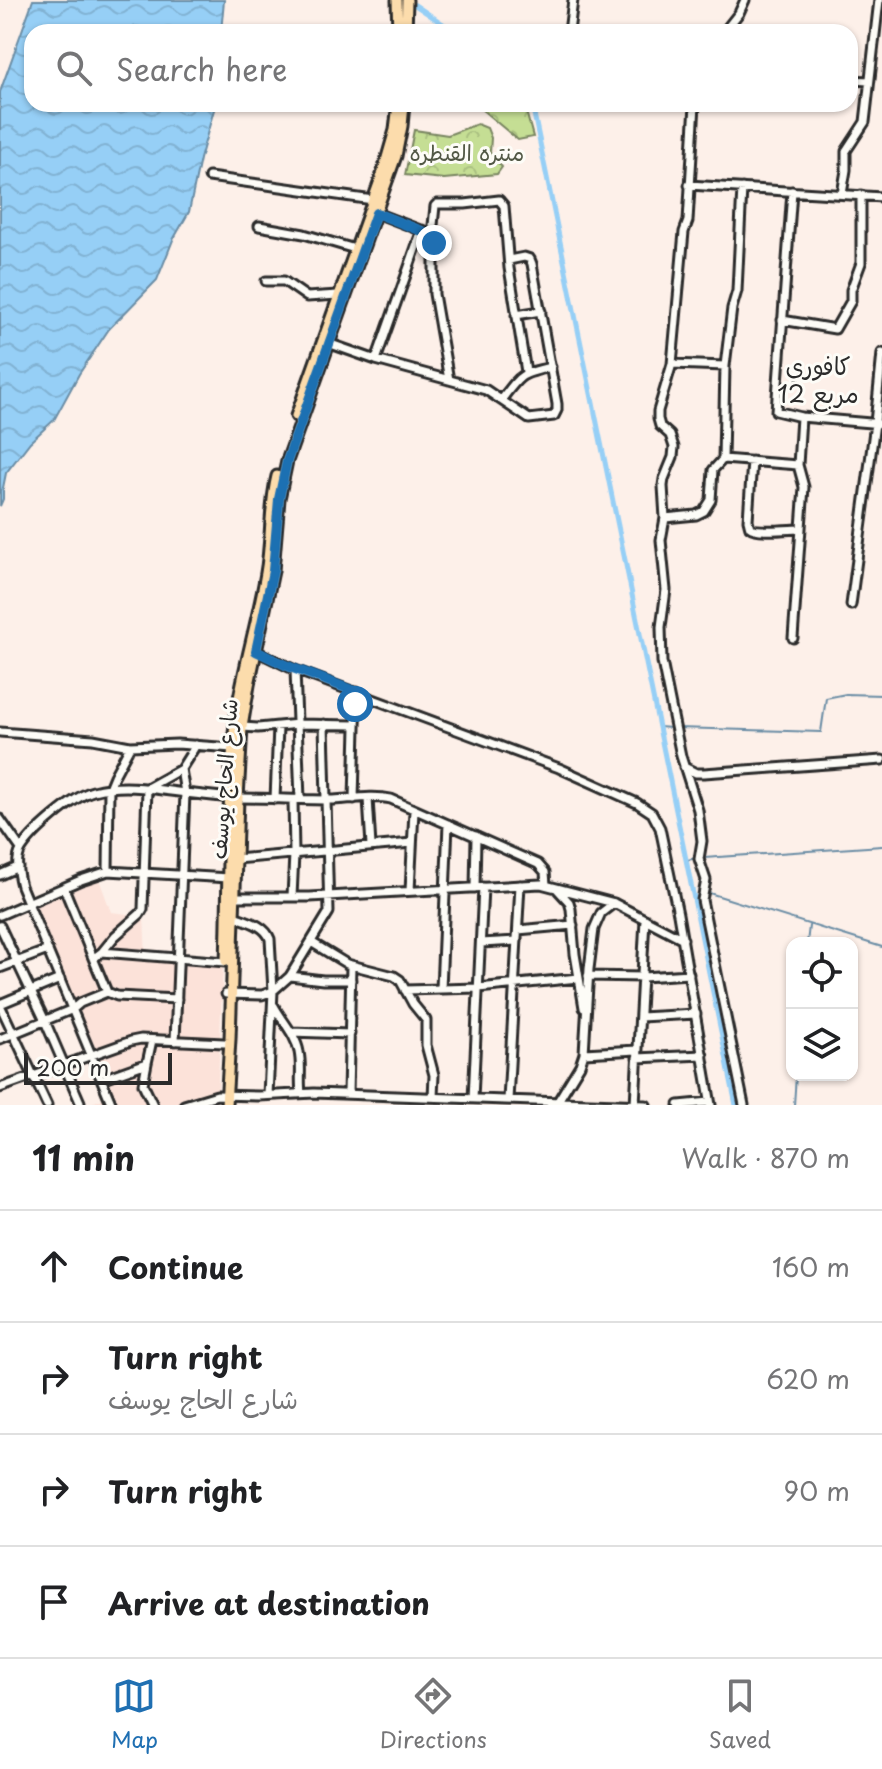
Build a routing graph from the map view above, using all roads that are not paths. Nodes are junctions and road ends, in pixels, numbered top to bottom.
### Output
1 (397, 0) edge
2 (407, 0) edge
3 (573, 0) edge
4 (745, 0) edge
5 (879, 0) edge
6 (398, 24) edge
7 (406, 24) edge
8 (570, 24) edge
9 (730, 24) edge
10 (882, 60) edge
11 (871, 67) junction
12 (858, 80) edge
13 (869, 81) junction
14 (397, 112) edge
15 (403, 112) edge
16 (694, 112) edge
17 (209, 177) dead end
18 (689, 185) junction
19 (742, 188) junction
20 (792, 191) junction
21 (842, 194) junction
22 (861, 195) junction
23 (882, 197) edge
24 (373, 200) junction
25 (376, 213) junction
26 (259, 226) dead end
27 (422, 230) junction
28 (432, 235) junction
29 (355, 249) junction
30 (509, 260) junction
31 (266, 281) dead end
32 (338, 295) junction
33 (541, 311) junction
34 (516, 315) junction
35 (782, 320) junction
36 (328, 343) junction
37 (882, 353) edge
38 (376, 360) junction
39 (672, 364) junction
40 (725, 366) junction
41 (551, 367) junction
42 (526, 372) junction
43 (449, 380) junction
44 (502, 399) junction
45 (801, 417) junction
46 (879, 423) edge
47 (723, 459) junction
48 (752, 461) junction
49 (798, 465) junction
50 (665, 518) junction
51 (801, 529) junction
52 (851, 605) dead end
53 (793, 638) dead end
54 (256, 651) junction
55 (295, 670) junction
56 (357, 692) junction
57 (298, 724) junction
58 (324, 724) junction
59 (355, 725) junction
60 (242, 727) junction
61 (278, 727) junction
62 (0, 732) edge
63 (196, 745) junction
64 (130, 746) junction
65 (233, 748) junction
66 (882, 760) edge
67 (684, 767) junction
68 (181, 769) junction
69 (109, 788) junction
70 (147, 788) junction
71 (185, 793) junction
72 (234, 798) junction
73 (275, 799) junction
74 (354, 799) junction
75 (368, 799) junction
76 (296, 800) junction
77 (327, 800) junction
78 (414, 810) junction
79 (0, 820) edge
80 (448, 824) junction
81 (476, 836) junction
82 (412, 843) junction
83 (371, 846) junction
84 (21, 849) junction
85 (328, 850) junction
86 (294, 854) junction
87 (236, 859) junction
88 (18, 867) junction
89 (108, 871) junction
90 (145, 874) junction
91 (0, 875) edge
92 (182, 876) junction
93 (229, 878) junction
94 (520, 885) junction
95 (548, 885) junction
96 (64, 888) junction
97 (479, 888) junction
98 (445, 889) junction
99 (410, 891) junction
100 (329, 896) junction
101 (235, 897) junction
102 (292, 897) junction
103 (29, 902) junction
104 (614, 903) junction
105 (0, 915) edge
106 (234, 916) junction
107 (645, 919) junction
108 (573, 925) junction
109 (0, 926) edge
110 (518, 930) junction
111 (683, 939) junction
112 (517, 941) junction
113 (311, 942) junction
114 (481, 943) junction
115 (48, 950) junction
116 (102, 952) junction
117 (94, 958) junction
118 (178, 959) junction
119 (17, 962) junction
120 (226, 962) junction
121 (351, 965) junction
122 (0, 968) edge
123 (689, 974) junction
124 (290, 976) junction
125 (588, 976) junction
126 (643, 977) junction
127 (578, 978) junction
128 (60, 979) junction
129 (351, 980) junction
130 (515, 984) junction
131 (478, 988) junction
132 (441, 989) junction
133 (405, 990) junction
134 (31, 991) junction
135 (273, 991) junction
136 (107, 992) junction
137 (229, 994) junction
138 (177, 999) junction
139 (0, 1004) edge
140 (272, 1004) junction
141 (73, 1009) junction
142 (696, 1014) junction
143 (586, 1016) junction
144 (640, 1017) junction
145 (45, 1021) junction
146 (291, 1032) junction
147 (13, 1034) junction
148 (350, 1034) junction
149 (0, 1039) edge
150 (152, 1040) junction
151 (175, 1041) junction
152 (224, 1043) junction
153 (584, 1053) junction
154 (92, 1054) junction
155 (637, 1054) junction
156 (703, 1055) junction
157 (147, 1063) junction
158 (64, 1064) junction
159 (33, 1075) junction
160 (102, 1079) junction
161 (0, 1088) edge
162 (301, 1093) junction
163 (348, 1094) junction
164 (268, 1095) junction
165 (433, 1097) junction
166 (473, 1099) junction
167 (224, 1100) edge
168 (508, 1100) junction
169 (558, 1101) junction
170 (80, 1102) dead end
171 (635, 1104) edge
172 (710, 1104) edge
173 (47, 1105) edge
174 (112, 1105) edge
175 (153, 1105) edge
176 (184, 1105) edge
177 (646, 1105) edge
178 (679, 1105) edge
179 (744, 1105) edge

1 - 6 main road
2 - 7 main road
3 - 8 street
4 - 9 street
5 - 11 street
10 - 11 street
11 - 13 street
12 - 13 street
13 - 21 street
14 - 24 main road, شارع الحاج يوسف
15 - 25 main road, شارع الحاج يوسف
16 - 18 street
17 - 24 street
18 - 19 street
18 - 39 street
19 - 20 street
19 - 40 street
20 - 21 street
20 - 35 street
21 - 22 street
22 - 23 street
22 - 35 street
24 - 29 main road, شارع الحاج يوسف
25 - 27 street
25 - 36 main road, شارع الحاج يوسف
26 - 29 street
27 - 28 street
27 - 38 street
28 - 30 street
28 - 43 street
29 - 32 main road, شارع الحاج يوسف
30 - 33 street
30 - 34 street
31 - 32 street
32 - 65 main road, شارع الحاج يوسف
33 - 34 street
33 - 41 street
34 - 42 street
35 - 45 street
36 - 38 street
36 - 54 main road, شارع الحاج يوسف
37 - 46 street
38 - 43 street
39 - 40 street
39 - 50 street
40 - 47 street
41 - 42 street
41 - 44 street
42 - 44 street
43 - 44 street
45 - 46 street
45 - 49 street
46 - 52 street
47 - 48 street
47 - 50 street
48 - 49 street
48 - 51 street
49 - 51 street
50 - 67 street
51 - 53 street
54 - 55 street
54 - 60 main road, شارع الحاج يوسف
55 - 56 street
55 - 57 street
56 - 59 street
56 - 111 street
57 - 58 street
57 - 61 street
57 - 76 street
58 - 59 street
58 - 77 street
59 - 74 street
60 - 61 street
60 - 72 main road, شارع الحاج يوسف
61 - 73 street
62 - 64 street
63 - 64 street
63 - 65 street
63 - 68 street
64 - 69 street
65 - 72 main road, شارع الحاج يوسف
66 - 67 street
67 - 179 street
68 - 70 street
68 - 71 street
69 - 70 street
69 - 84 street
69 - 89 street
70 - 71 street
70 - 90 street
71 - 72 street
71 - 92 street
72 - 73 street
72 - 87 main road, شارع الحاج يوسف
72 - 93 main road, شارع الحاج يوسف
73 - 76 street
74 - 75 street
74 - 77 street
75 - 78 street
75 - 83 street
76 - 77 street
76 - 86 street
77 - 85 street
78 - 80 street
78 - 82 street
79 - 84 street
80 - 81 street
80 - 98 street
81 - 95 street
81 - 97 street
82 - 83 street
82 - 99 street
83 - 85 street
84 - 88 street
85 - 86 street
85 - 100 street
86 - 87 street
86 - 102 street
87 - 101 main road, شارع الحاج يوسف
88 - 91 street
88 - 103 street
89 - 90 street
89 - 96 street
90 - 92 street
90 - 116 street
92 - 93 street
92 - 118 street
93 - 120 main road, شارع الحاج يوسف
94 - 95 street
94 - 97 street
94 - 110 street
95 - 104 street
95 - 108 street
96 - 103 street
96 - 117 street
97 - 98 street
97 - 114 street
98 - 99 street
98 - 132 street
99 - 100 street
100 - 102 street
100 - 113 street
101 - 102 street
101 - 106 main road, شارع الحاج يوسف
103 - 105 street
103 - 115 street
104 - 107 street
104 - 125 street
106 - 135 street
106 - 137 main road, شارع الحاج يوسف
107 - 111 street
107 - 126 street
108 - 110 street
108 - 127 street
109 - 119 street
110 - 112 street
111 - 123 street
112 - 114 street
112 - 130 street
113 - 121 street
113 - 124 street
114 - 131 street
115 - 119 street
115 - 128 street
116 - 117 street
116 - 118 street
117 - 136 street
118 - 120 street
118 - 138 street
119 - 122 street
119 - 134 street
120 - 137 main road, شارع الحاج يوسف
121 - 129 street
121 - 133 street
123 - 126 street
123 - 142 street
124 - 129 street
124 - 135 street
125 - 126 street
125 - 143 street
126 - 144 street
127 - 130 street
127 - 143 street
128 - 134 street
128 - 141 street
129 - 148 street
130 - 131 street
130 - 168 street
131 - 132 street
131 - 166 street
132 - 133 street
133 - 165 street
134 - 139 street
134 - 145 street
135 - 137 street
135 - 140 street
136 - 138 street
136 - 141 street
137 - 152 main road, شارع الحاج يوسف
137 - 167 main road, شارع الحاج يوسف
138 - 151 street
139 - 147 street
140 - 146 street
140 - 164 street
141 - 145 street
141 - 154 street
142 - 144 street
142 - 156 street
143 - 153 street
144 - 155 street
145 - 147 street
145 - 158 street
146 - 148 street
146 - 162 street
147 - 149 street
147 - 159 street
148 - 163 street
150 - 151 street
150 - 154 street
150 - 157 street
151 - 152 street
152 - 167 main road, شارع الحاج يوسف
153 - 155 street
153 - 169 street
154 - 158 street
154 - 160 street
155 - 156 street
155 - 171 street
156 - 172 street
157 - 160 street
157 - 175 street
158 - 159 street
158 - 170 street
159 - 161 street
159 - 173 street
160 - 174 street
162 - 163 street
162 - 164 street
163 - 165 street
164 - 167 street
165 - 166 street
166 - 168 street
167 - 176 street
168 - 169 street
169 - 171 street
171 - 177 street
172 - 178 street

